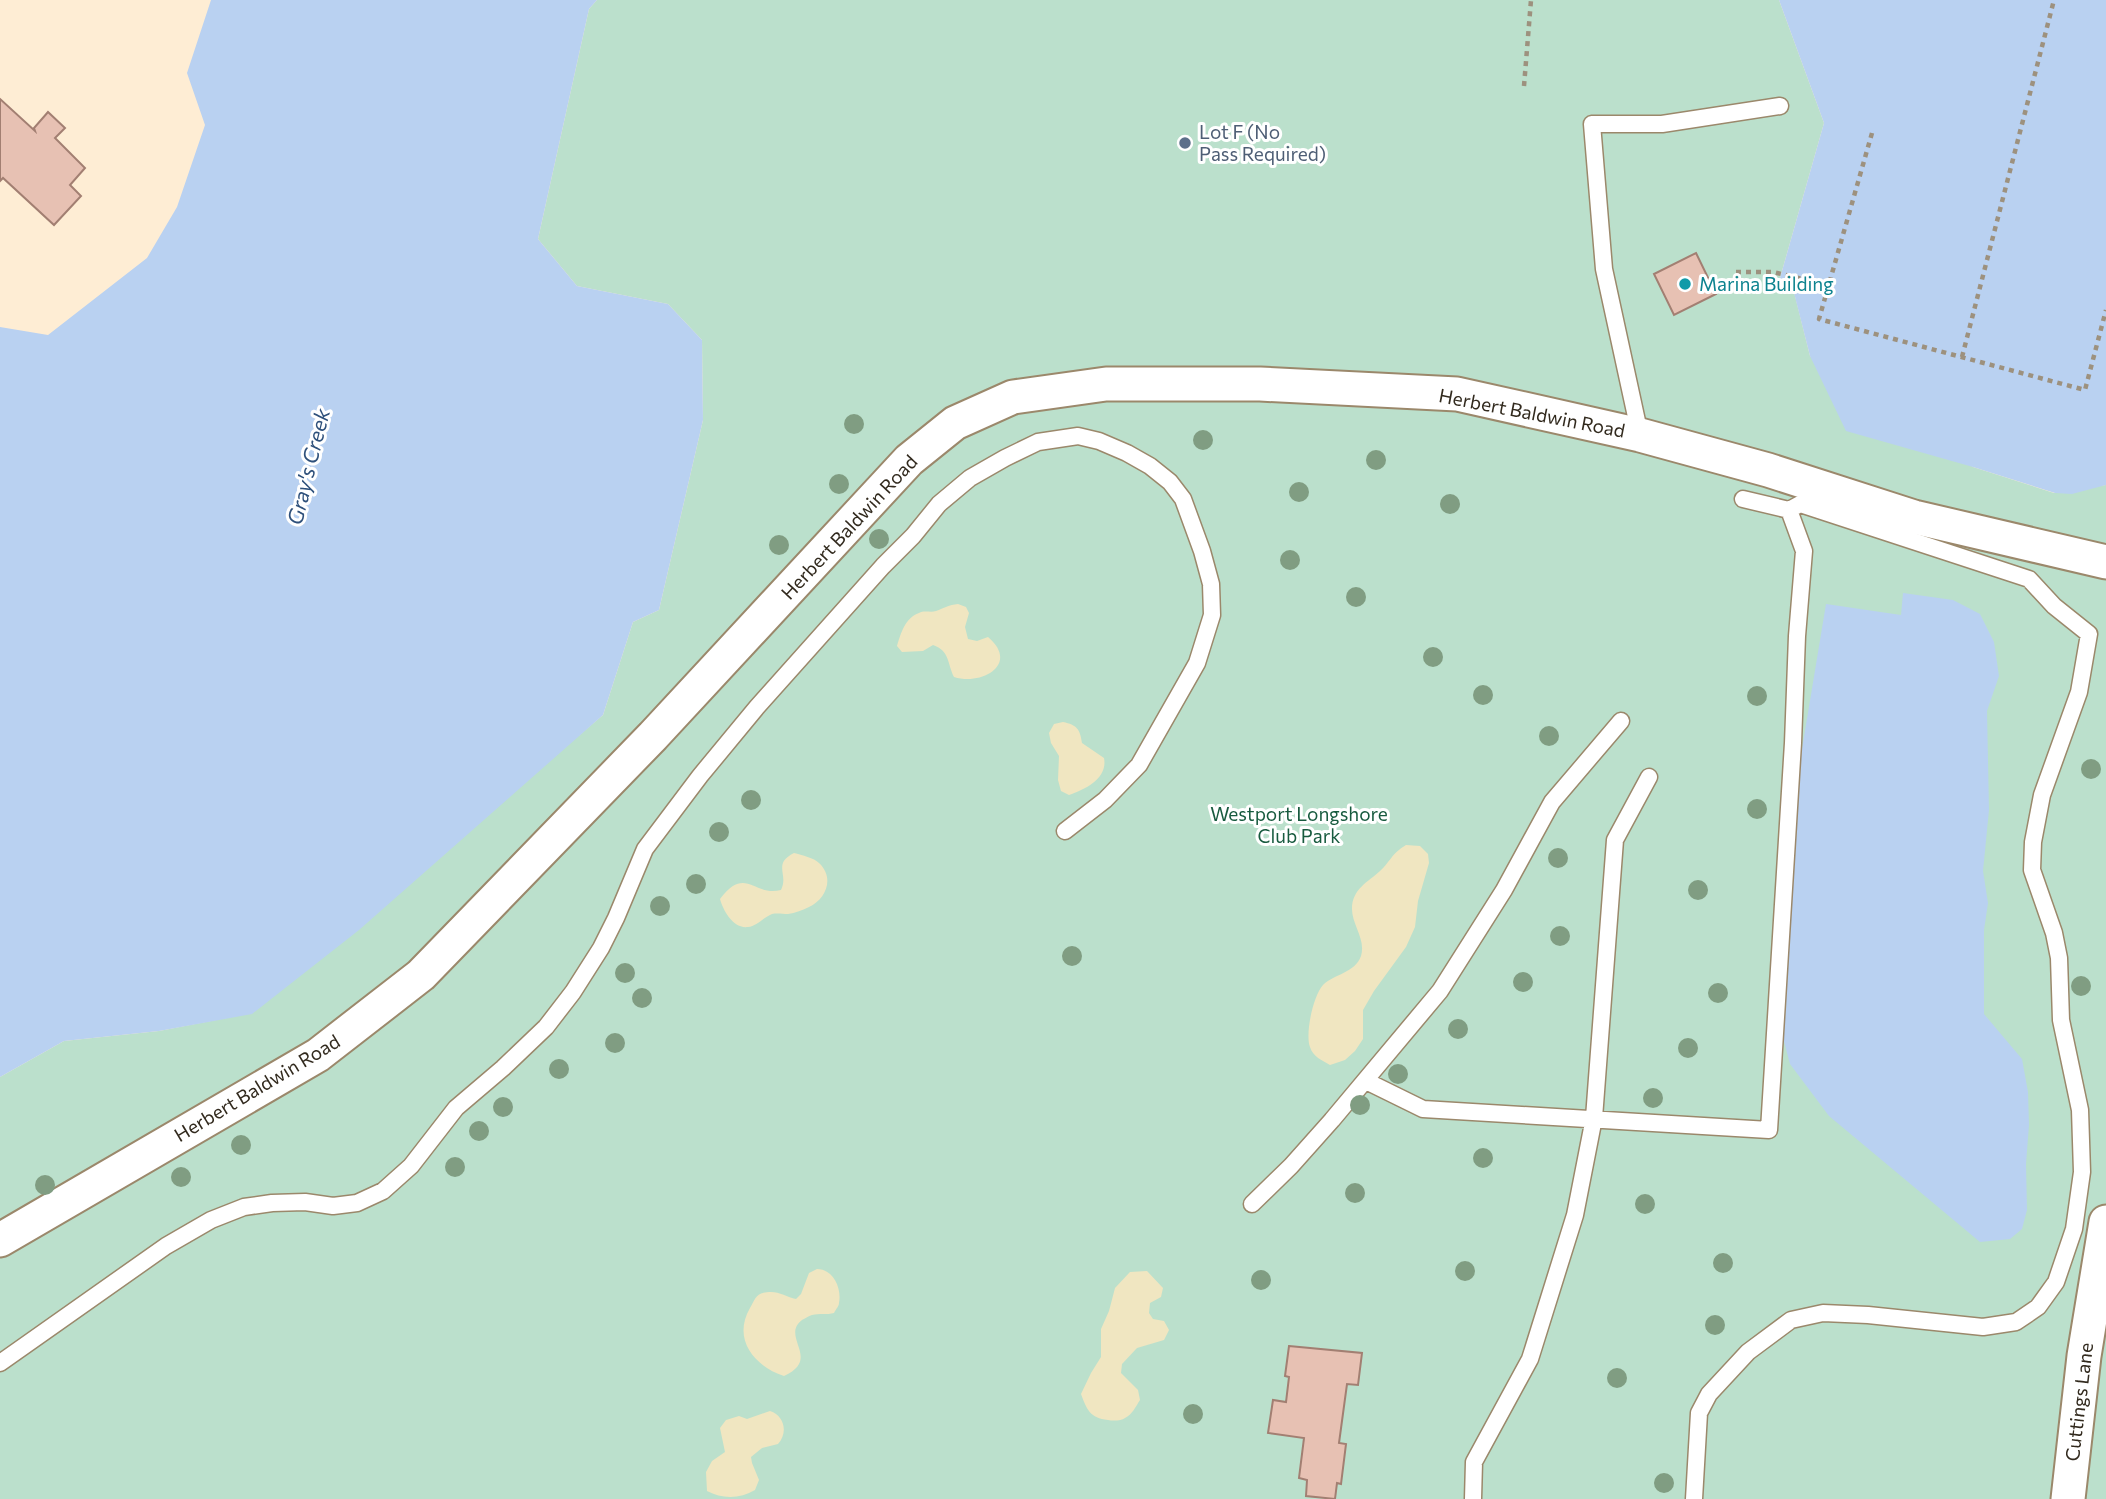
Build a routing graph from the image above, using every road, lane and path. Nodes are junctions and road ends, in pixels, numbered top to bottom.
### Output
1 (1531, 0) edge
2 (2054, 0) edge
3 (1524, 86) dead end
4 (1780, 106) dead end
5 (1872, 133) dead end
6 (1736, 272) dead end
7 (1828, 285) junction
8 (2106, 310) edge
9 (1962, 357) junction
10 (1640, 435) junction
11 (1743, 499) dead end
12 (1789, 510) junction
13 (2106, 562) edge
14 (1621, 721) dead end
15 (1649, 777) dead end
16 (1065, 831) dead end
17 (1366, 1081) junction
18 (1594, 1118) junction
19 (1252, 1204) dead end
20 (2106, 1222) edge
21 (0, 1240) edge
22 (0, 1363) edge
23 (1473, 1499) edge
24 (1694, 1499) edge
25 (2068, 1499) edge

1 - 3 path
2 - 9 path
4 - 10 lane
5 - 7 path
6 - 7 path
7 - 9 path
8 - 9 path
10 - 13 street, Herbert Baldwin Road
10 - 21 street, Herbert Baldwin Road
11 - 12 lane
12 - 18 lane
12 - 24 lane
14 - 17 lane
15 - 18 lane
16 - 22 lane
17 - 18 lane
17 - 19 lane
18 - 23 lane
20 - 25 street, Cuttings Lane

